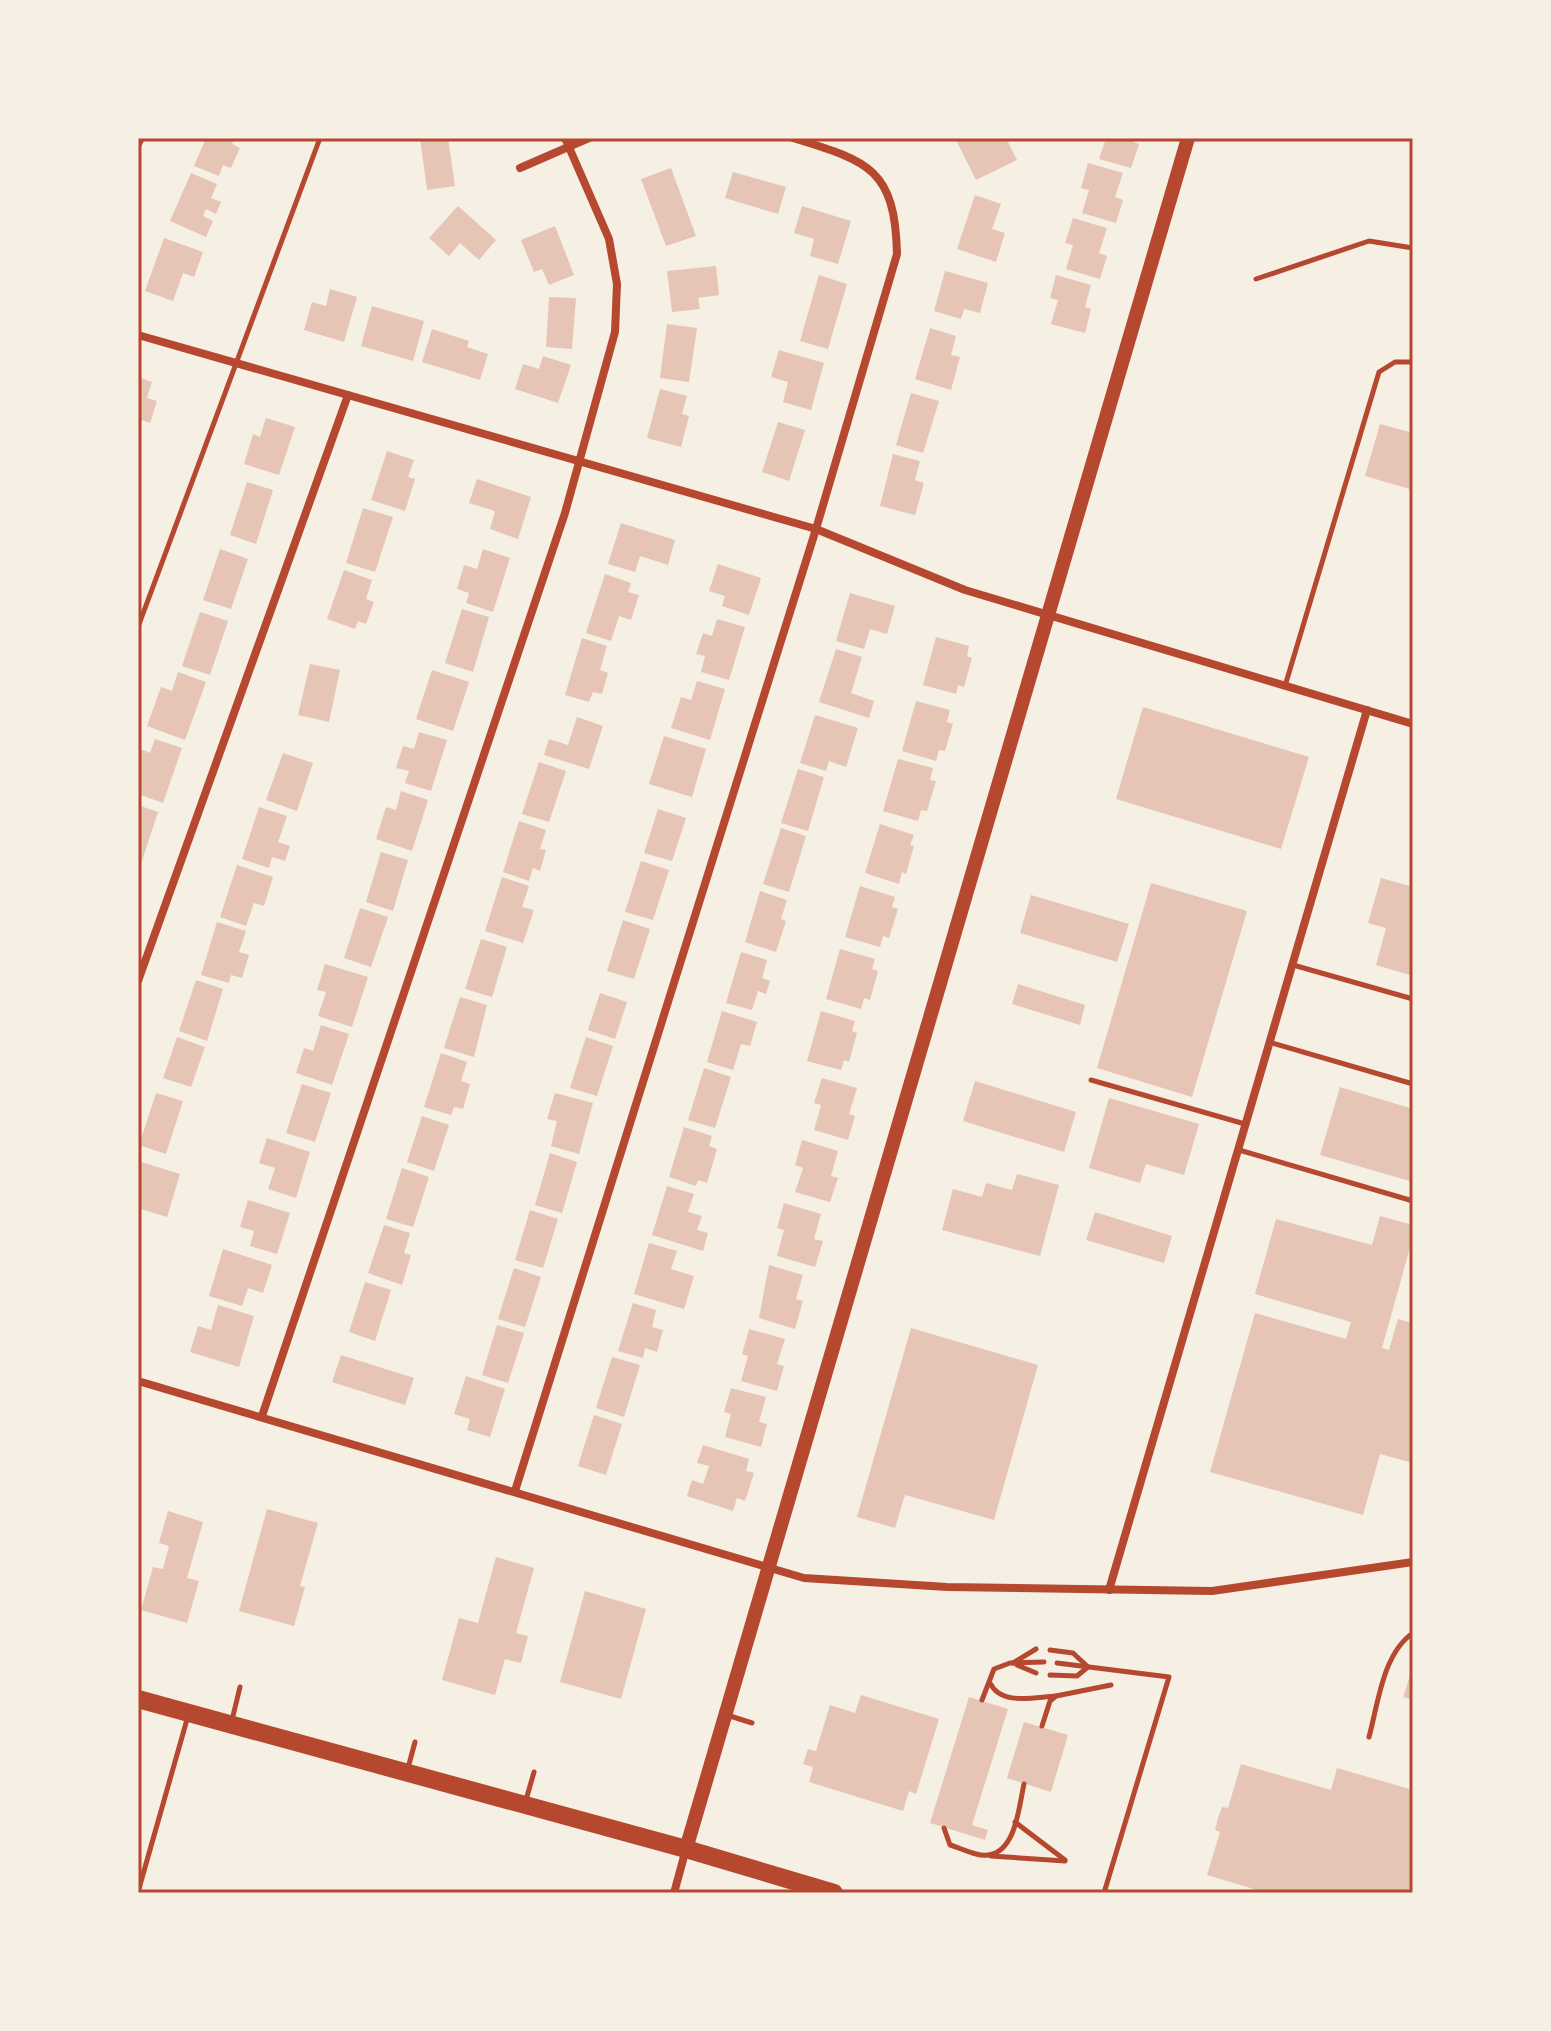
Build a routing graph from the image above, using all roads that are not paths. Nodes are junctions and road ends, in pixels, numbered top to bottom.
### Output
1 (141, 138) edge
2 (320, 138) edge
3 (589, 138) edge
4 (793, 138) edge
5 (1188, 138) edge
6 (566, 142) edge
7 (138, 144) edge
8 (520, 168) dead end
9 (1413, 248) edge
10 (1256, 279) dead end
11 (138, 335) edge
12 (1413, 362) edge
13 (237, 363) junction
14 (348, 395) junction
15 (580, 460) junction
16 (816, 529) junction
17 (1048, 616) junction
18 (138, 627) edge
19 (1285, 686) junction
20 (1367, 710) junction
21 (1413, 724) edge
22 (1292, 965) junction
23 (138, 981) edge
24 (1413, 999) edge
25 (1269, 1042) junction
26 (1091, 1080) dead end
27 (1413, 1084) edge
28 (1246, 1124) junction
29 (1238, 1150) junction
30 (1413, 1201) edge
31 (138, 1381) edge
32 (262, 1416) junction
33 (515, 1491) junction
34 (1413, 1562) edge
35 (771, 1567) junction
36 (1109, 1590) junction
37 (1413, 1633) edge
38 (1036, 1649) dead end
39 (1050, 1650) dead end
40 (1044, 1662) dead end
41 (1013, 1663) junction
42 (1057, 1663) dead end
43 (1088, 1667) junction
44 (1036, 1673) dead end
45 (1050, 1675) dead end
46 (989, 1682) junction
47 (1111, 1685) dead end
48 (240, 1687) dead end
49 (1056, 1696) junction
50 (138, 1699) edge
51 (982, 1700) dead end
52 (189, 1713) junction
53 (726, 1715) junction
54 (752, 1723) dead end
55 (230, 1725) junction
56 (1042, 1726) dead end
57 (1369, 1737) dead end
58 (415, 1742) dead end
59 (534, 1772) dead end
60 (407, 1773) junction
61 (1024, 1784) dead end
62 (524, 1805) junction
63 (1015, 1822) junction
64 (944, 1828) dead end
65 (686, 1849) junction
66 (986, 1856) junction
67 (138, 1892) edge
68 (674, 1893) edge
69 (834, 1893) edge
70 (1104, 1893) edge

1 - 7 street
2 - 13 lane
3 - 6 street
4 - 16 street
5 - 17 street
6 - 8 street
6 - 15 street
9 - 10 lane
11 - 13 street
12 - 19 lane
13 - 14 street
13 - 18 lane
14 - 15 street
14 - 23 street
15 - 16 street
15 - 32 street
16 - 17 street
16 - 33 street
17 - 19 street
17 - 35 street
19 - 20 street
20 - 21 street
20 - 22 street
22 - 24 lane
22 - 25 street
25 - 27 lane
25 - 28 street
26 - 28 lane
28 - 29 street
29 - 30 lane
29 - 36 street
31 - 32 street
32 - 33 street
33 - 35 street
34 - 36 street
35 - 36 street
35 - 53 street
37 - 57 lane
38 - 41 lane
39 - 43 lane
40 - 41 lane
41 - 44 lane
41 - 46 lane
42 - 43 lane
43 - 45 lane
43 - 70 lane
46 - 49 lane
46 - 51 lane
47 - 49 lane
48 - 55 lane
49 - 56 lane
50 - 52 highway
52 - 55 highway
52 - 67 lane
53 - 54 lane
53 - 65 street
55 - 60 highway
58 - 60 lane
59 - 62 lane
60 - 62 highway
61 - 63 lane
62 - 65 highway
63 - 66 lane
63 - 66 lane
64 - 66 lane
65 - 68 street
65 - 69 highway

